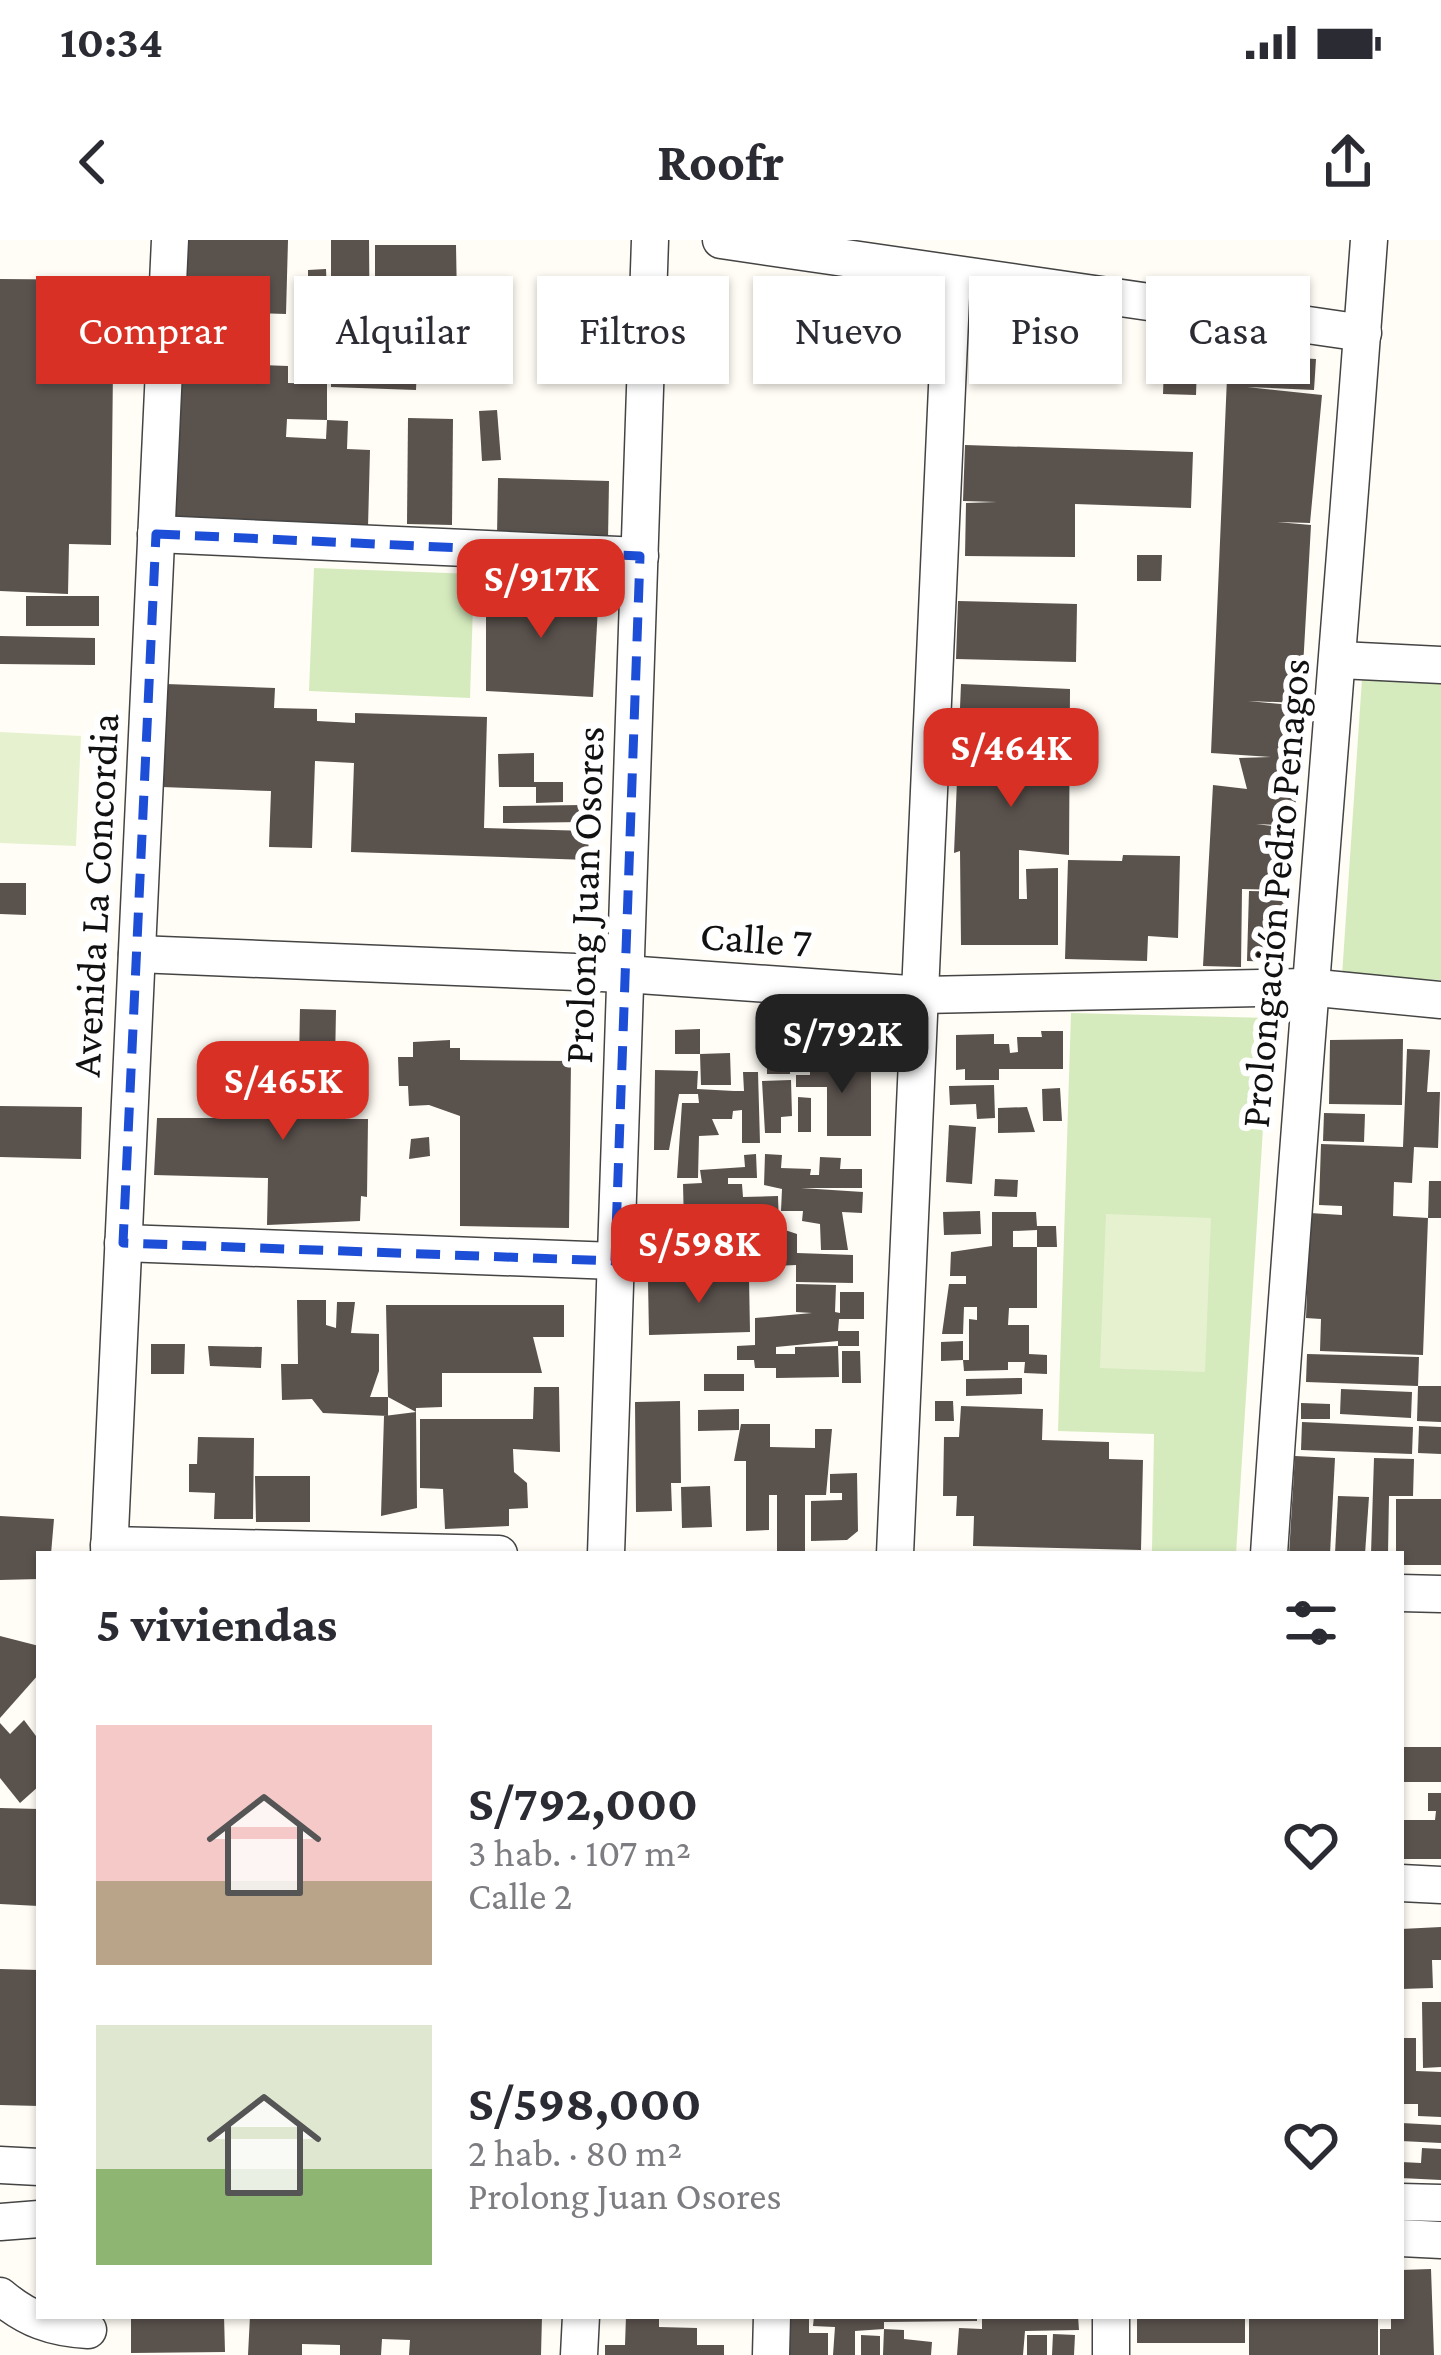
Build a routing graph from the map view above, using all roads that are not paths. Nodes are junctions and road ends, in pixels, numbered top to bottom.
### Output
1 (170, 240) edge
2 (650, 240) edge
3 (721, 240) edge
4 (1370, 240) edge
5 (952, 275) junction
6 (1363, 333) junction
7 (156, 534) junction
8 (640, 556) junction
9 (1340, 660) junction
10 (1441, 665) edge
11 (137, 954) junction
12 (625, 974) junction
13 (1307, 987) junction
14 (923, 995) junction
15 (1441, 1000) edge
16 (123, 1243) junction
17 (615, 1261) junction
18 (109, 1550) edge
19 (206, 1551) edge
20 (606, 1551) edge
21 (895, 1551) edge
22 (1269, 1551) edge
23 (1404, 1593) edge
24 (1441, 1594) edge
25 (1404, 1883) edge
26 (1441, 1885) edge
27 (0, 2165) edge
28 (36, 2168) edge
29 (1404, 2202) edge
30 (1441, 2203) edge
31 (36, 2219) edge
32 (0, 2222) edge
33 (1404, 2238) edge
34 (1441, 2240) edge
35 (0, 2296) edge
36 (581, 2319) edge
37 (772, 2319) edge
38 (1111, 2319) edge
39 (88, 2334) edge
40 (579, 2355) edge
41 (771, 2355) edge
42 (1112, 2355) edge

1 - 7 street, Avenida La Concordia
2 - 8 street, Prolong Juan Osores
3 - 5 street
4 - 6 street, Prolongación Pedro Penagos
5 - 6 street
5 - 14 street
6 - 9 street, Prolongación Pedro Penagos
7 - 8 street
7 - 11 street, Avenida La Concordia
8 - 12 street, Prolong Juan Osores
9 - 10 street
9 - 13 street, Prolongación Pedro Penagos
11 - 12 street, Calle 7
11 - 16 street, Avenida La Concordia
12 - 14 street, Calle 7
12 - 17 street, Prolong Juan Osores
13 - 14 street, Calle 7
13 - 15 street, Calle 7
13 - 22 street, Prolongación Pedro Penagos
14 - 21 street
16 - 17 street
16 - 18 street, Avenida La Concordia
17 - 20 street, Prolong Juan Osores
18 - 19 street
23 - 24 street
25 - 26 street
27 - 28 street
29 - 30 street
31 - 32 street
33 - 34 street
35 - 39 street
36 - 40 street
37 - 41 street
38 - 42 street

